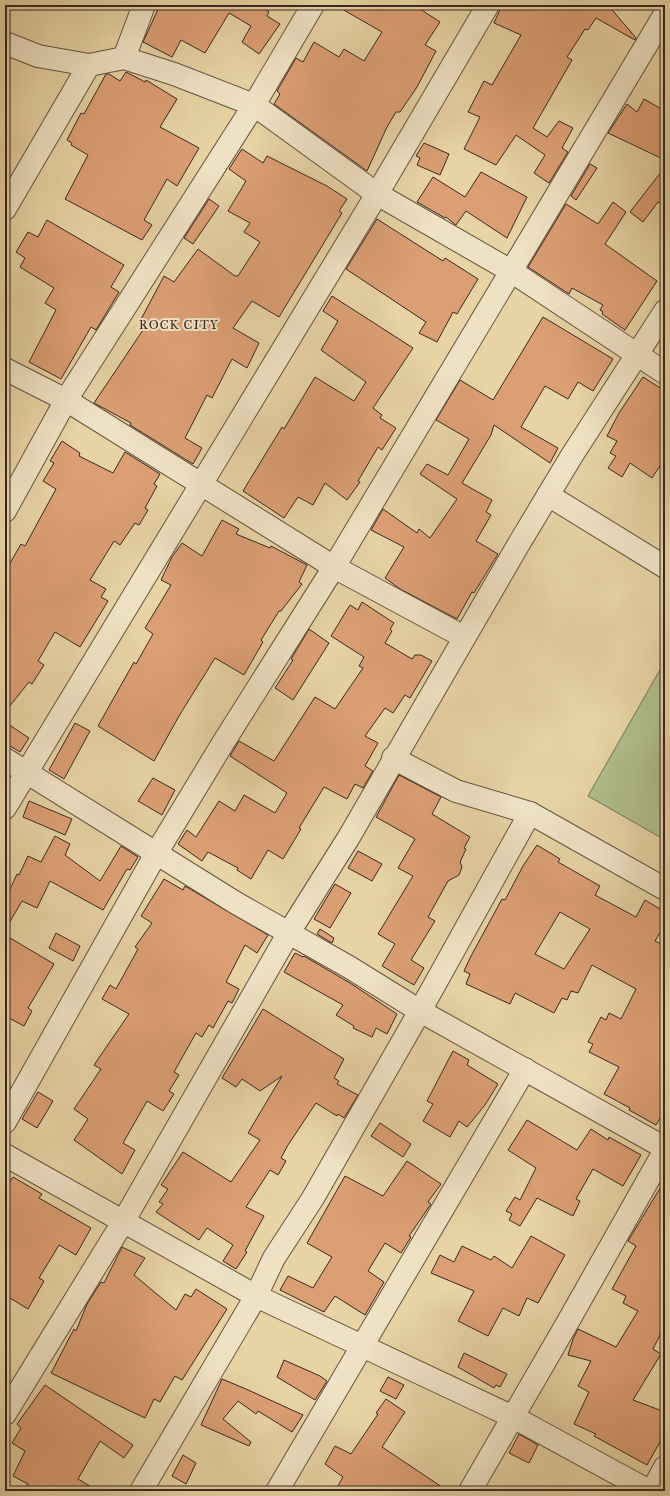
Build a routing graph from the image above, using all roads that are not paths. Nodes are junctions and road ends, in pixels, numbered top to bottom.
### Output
1 (144, 5) edge
2 (313, 5) edge
3 (488, 5) edge
4 (665, 14) edge
5 (5, 43) edge
6 (124, 58) junction
7 (89, 65) junction
8 (254, 104) junction
9 (377, 194) junction
10 (5, 209) edge
11 (511, 271) junction
12 (665, 311) edge
13 (637, 354) junction
14 (5, 369) edge
15 (665, 373) edge
16 (66, 400) junction
17 (201, 485) junction
18 (548, 495) junction
19 (5, 511) edge
20 (334, 567) junction
21 (665, 567) edge
22 (464, 637) junction
23 (393, 758) junction
24 (5, 759) edge
25 (26, 772) junction
26 (5, 808) edge
27 (530, 813) junction
28 (157, 852) junction
29 (665, 889) edge
30 (288, 934) junction
31 (420, 1011) junction
32 (525, 1069) junction
33 (5, 1122) edge
34 (665, 1149) edge
35 (5, 1155) edge
36 (123, 1222) junction
37 (256, 1296) junction
38 (364, 1346) junction
39 (5, 1414) edge
40 (513, 1417) junction
41 (665, 1467) edge
42 (141, 1491) edge
43 (278, 1491) edge
44 (470, 1491) edge
45 (650, 1491) edge

1 - 6 street
2 - 8 street
3 - 9 street
4 - 11 street
5 - 7 street
6 - 7 street
6 - 8 street
7 - 10 street
8 - 9 street
8 - 16 street
9 - 11 street
9 - 17 street
11 - 13 street
11 - 20 street
12 - 13 street
13 - 15 street
13 - 18 street
14 - 16 street
16 - 17 street
16 - 19 street
17 - 20 street
17 - 25 street
18 - 21 street
18 - 22 street
20 - 22 street
20 - 28 street
22 - 23 street
23 - 27 street
23 - 30 street
24 - 25 street
25 - 26 street
25 - 28 street
27 - 29 street
27 - 31 street
28 - 30 street
28 - 33 street
30 - 31 street
30 - 36 street
31 - 32 street
31 - 37 street
32 - 34 street
32 - 38 street
34 - 40 street
35 - 36 street
36 - 37 street
36 - 39 street
37 - 38 street
37 - 42 street
38 - 40 street
38 - 43 street
40 - 44 street
40 - 45 street
41 - 45 street

